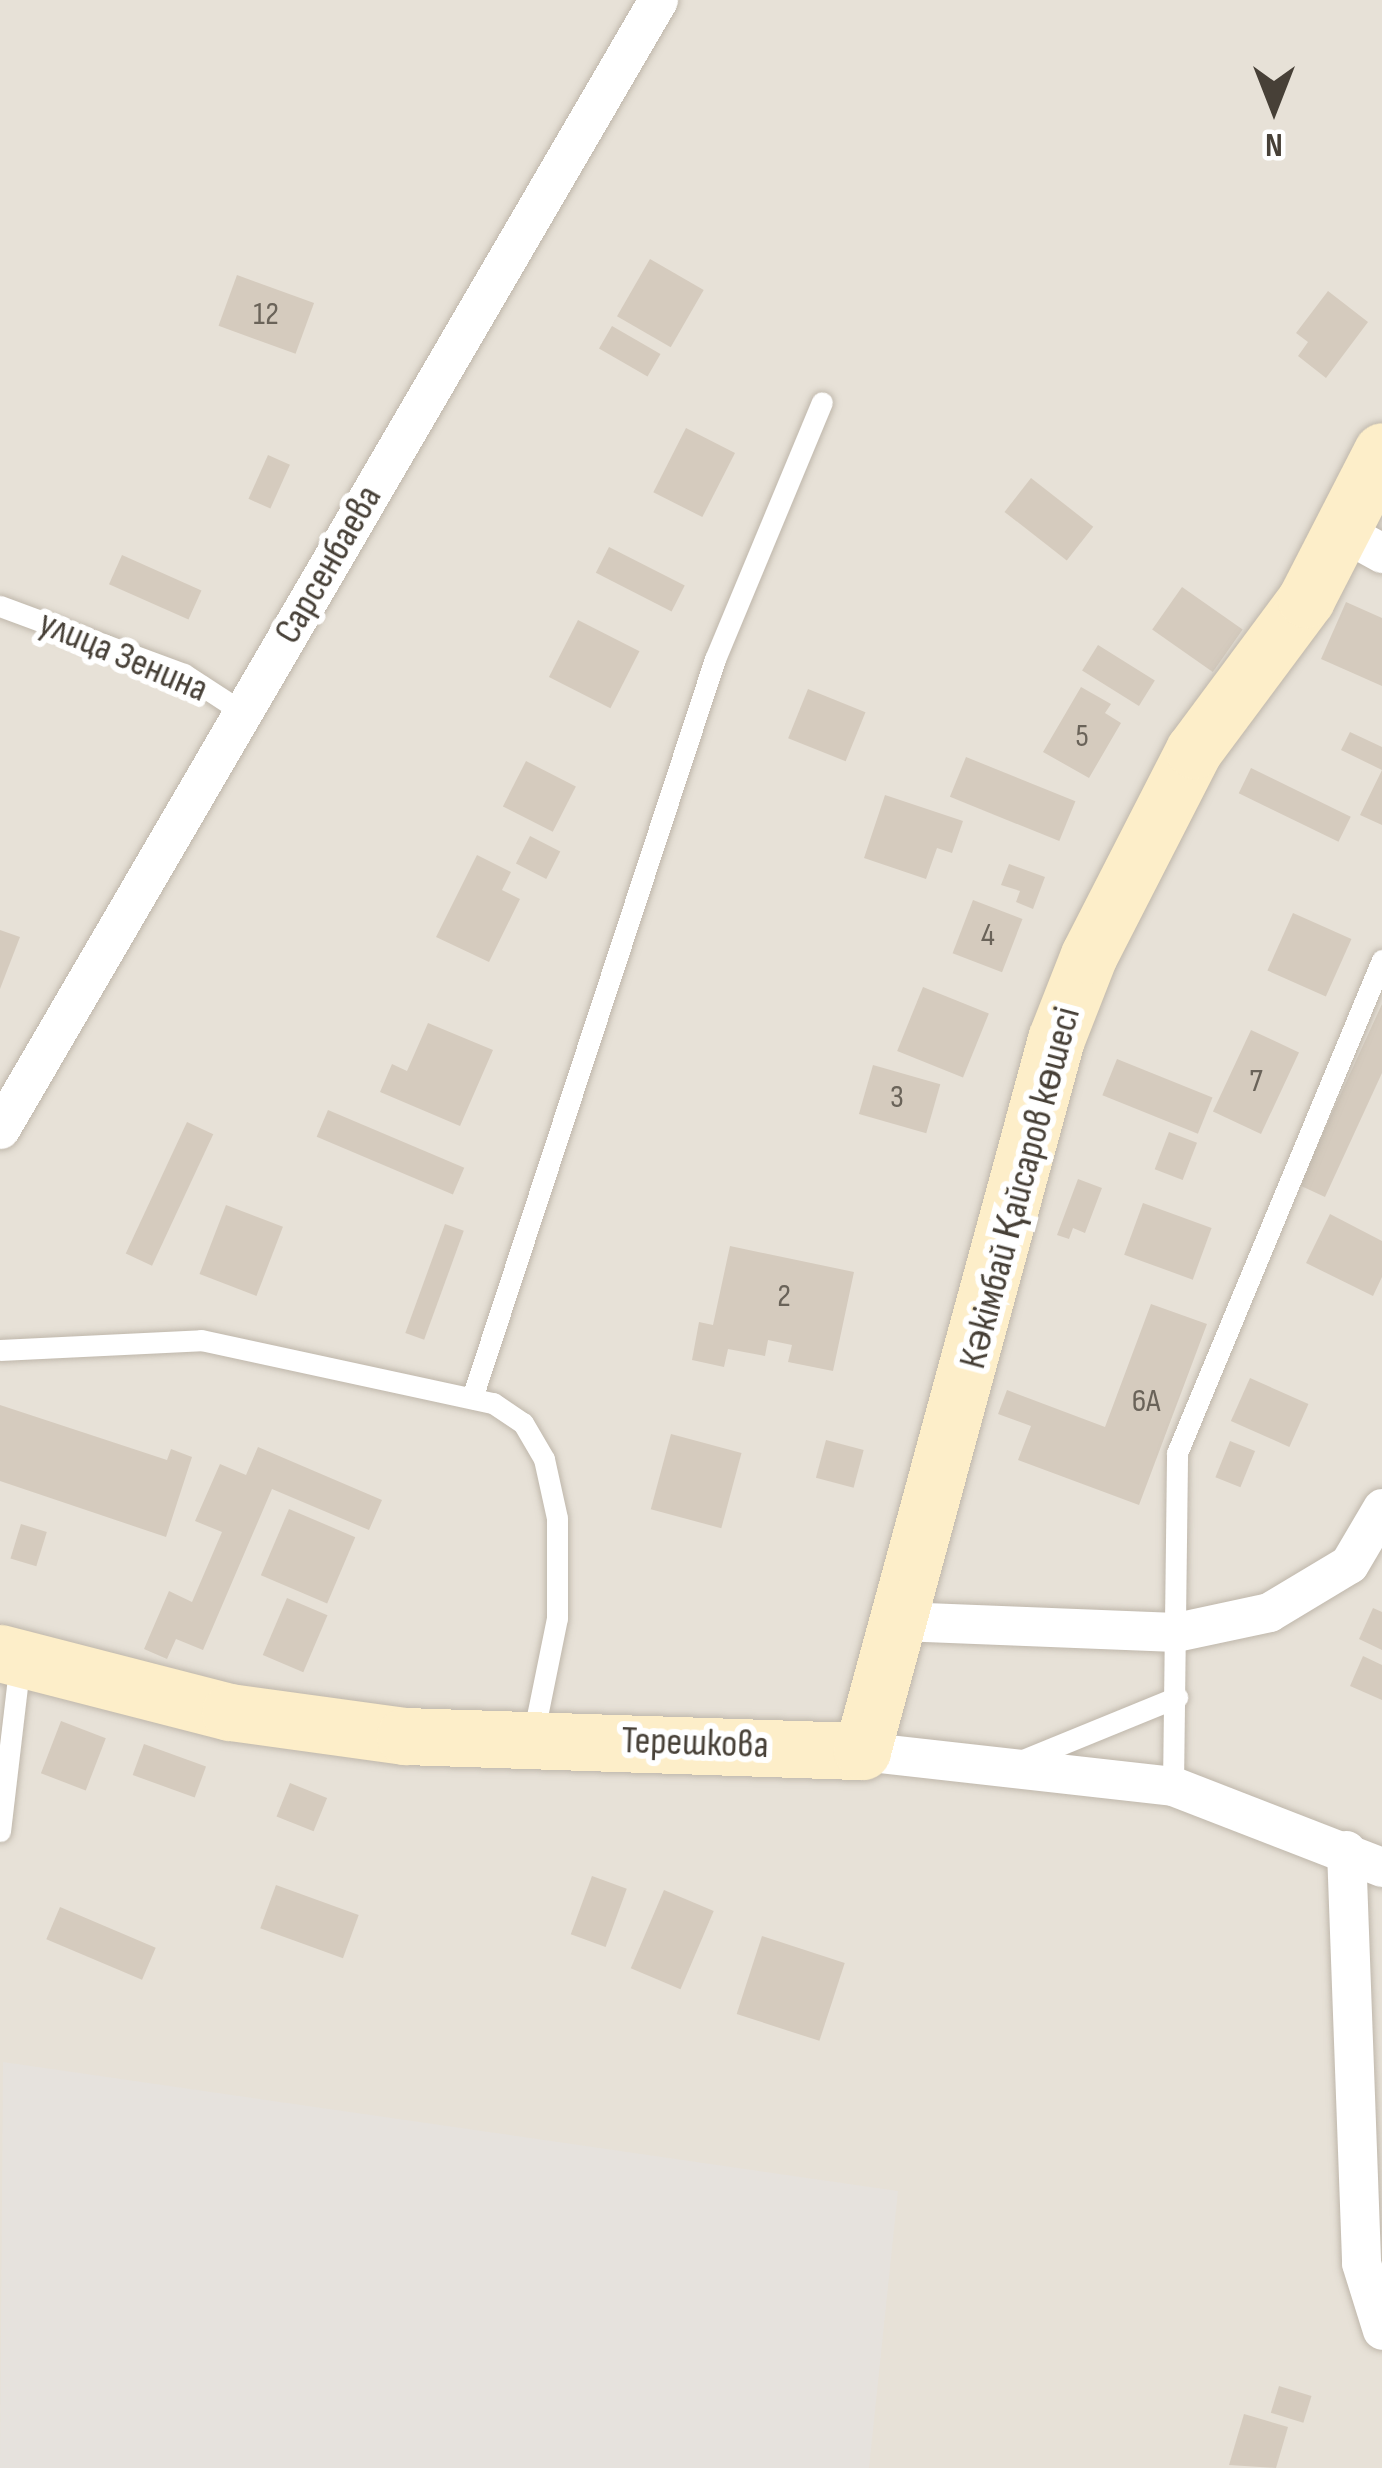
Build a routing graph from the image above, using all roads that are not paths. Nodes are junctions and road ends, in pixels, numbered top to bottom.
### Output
1 (658, 0) edge
2 (822, 402) dead end
3 (1382, 451) edge
4 (1362, 542) edge
5 (0, 606) edge
6 (244, 713) junction
7 (1382, 960) edge
8 (0, 1129) edge
9 (0, 1351) edge
10 (472, 1398) junction
11 (1382, 1508) edge
12 (900, 1621) junction
13 (1176, 1632) junction
14 (10, 1656) edge
15 (1177, 1697) junction
16 (532, 1737) junction
17 (862, 1751) junction
18 (1006, 1766) junction
19 (1173, 1786) junction
20 (0, 1831) edge
21 (1364, 1858) edge
22 (1382, 2330) edge

1 - 6 street, Сарсенбаева
2 - 10 lane
3 - 4 street, Кәкімбай Қайсаров көшесі
4 - 12 street, Кәкімбай Қайсаров көшесі
5 - 6 lane, улица Зенина
6 - 8 street, Сарсенбаева
7 - 13 lane
9 - 10 lane
10 - 16 lane
11 - 13 street
12 - 13 street
12 - 17 street, Кәкімбай Қайсаров көшесі
13 - 15 lane
14 - 16 street, Терешкова
14 - 20 lane
15 - 18 lane
15 - 19 lane
16 - 17 street, Терешкова
17 - 18 street, Терешкова
18 - 19 street, Терешкова
19 - 21 street, Терешкова
21 - 22 street

